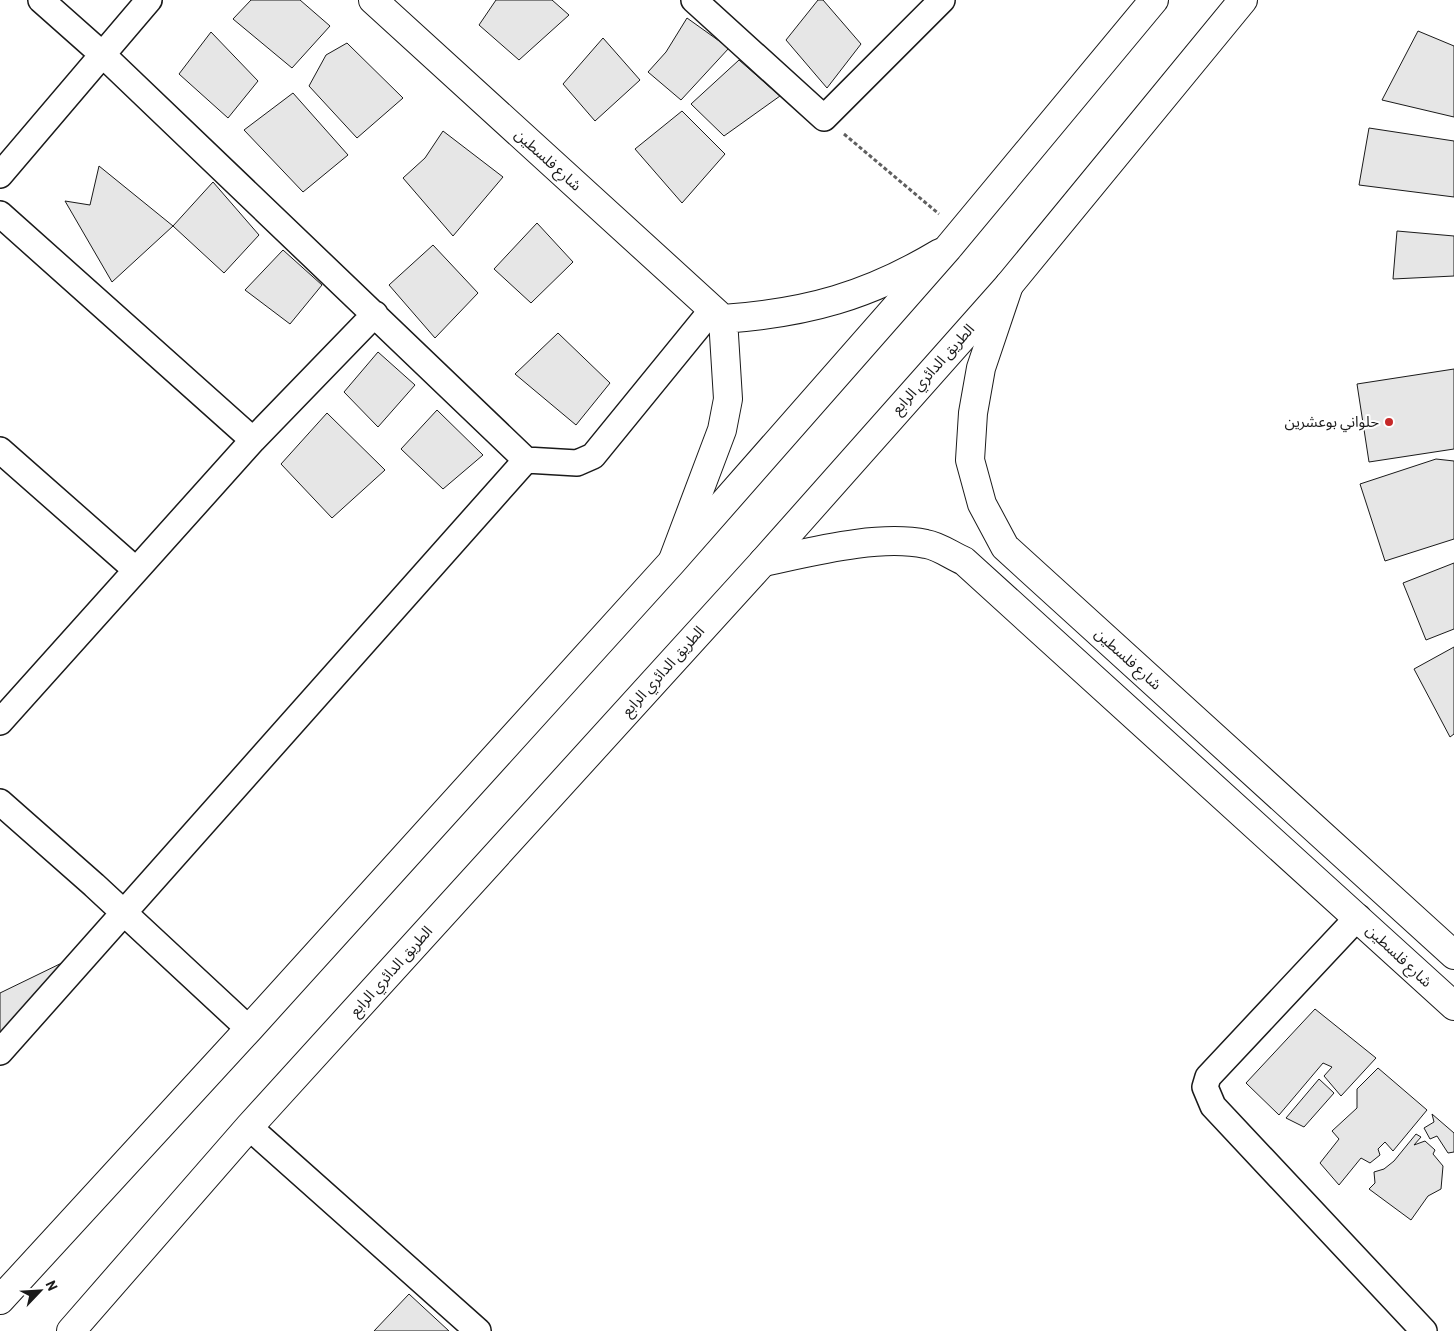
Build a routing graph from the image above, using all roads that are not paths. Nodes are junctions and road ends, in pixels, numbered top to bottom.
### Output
1 (41, 0) edge
2 (149, 0) edge
3 (373, 0) edge
4 (694, 0) edge
5 (942, 0) edge
6 (1154, 0) edge
7 (1243, 0) edge
8 (102, 55) junction
9 (0, 175) edge
10 (0, 214) edge
11 (954, 240) junction
12 (1008, 285) junction
13 (375, 314) junction
14 (717, 314) junction
15 (253, 440) junction
16 (0, 450) edge
17 (526, 460) junction
18 (672, 562) junction
19 (763, 562) junction
20 (136, 570) junction
21 (0, 722) edge
22 (0, 802) edge
23 (124, 913) junction
24 (1358, 917) junction
25 (1454, 955) edge
26 (1454, 1006) edge
27 (250, 1029) junction
28 (0, 1052) edge
29 (249, 1127) junction
30 (0, 1300) edge
31 (71, 1331) edge
32 (478, 1331) edge
33 (1424, 1331) edge

1 - 8 street
2 - 8 street
3 - 14 main road, شارع فلسطين
4 - 5 street
6 - 11 main road
7 - 12 main road, الطريق الدائري الرابع
8 - 9 street
8 - 13 street
10 - 15 street
11 - 14 main road
11 - 18 main road
12 - 19 main road, الطريق الدائري الرابع
12 - 25 main road, شارع فلسطين
13 - 15 street
13 - 17 street
14 - 17 street
14 - 18 main road
15 - 20 street
16 - 20 street
17 - 23 street
18 - 27 main road
19 - 24 main road, شارع فلسطين
19 - 29 main road, الطريق الدائري الرابع
20 - 21 street
22 - 23 street
23 - 27 street
23 - 28 street
24 - 26 main road, شارع فلسطين
24 - 33 street
27 - 30 main road
29 - 31 main road, الطريق الدائري الرابع
29 - 32 street

